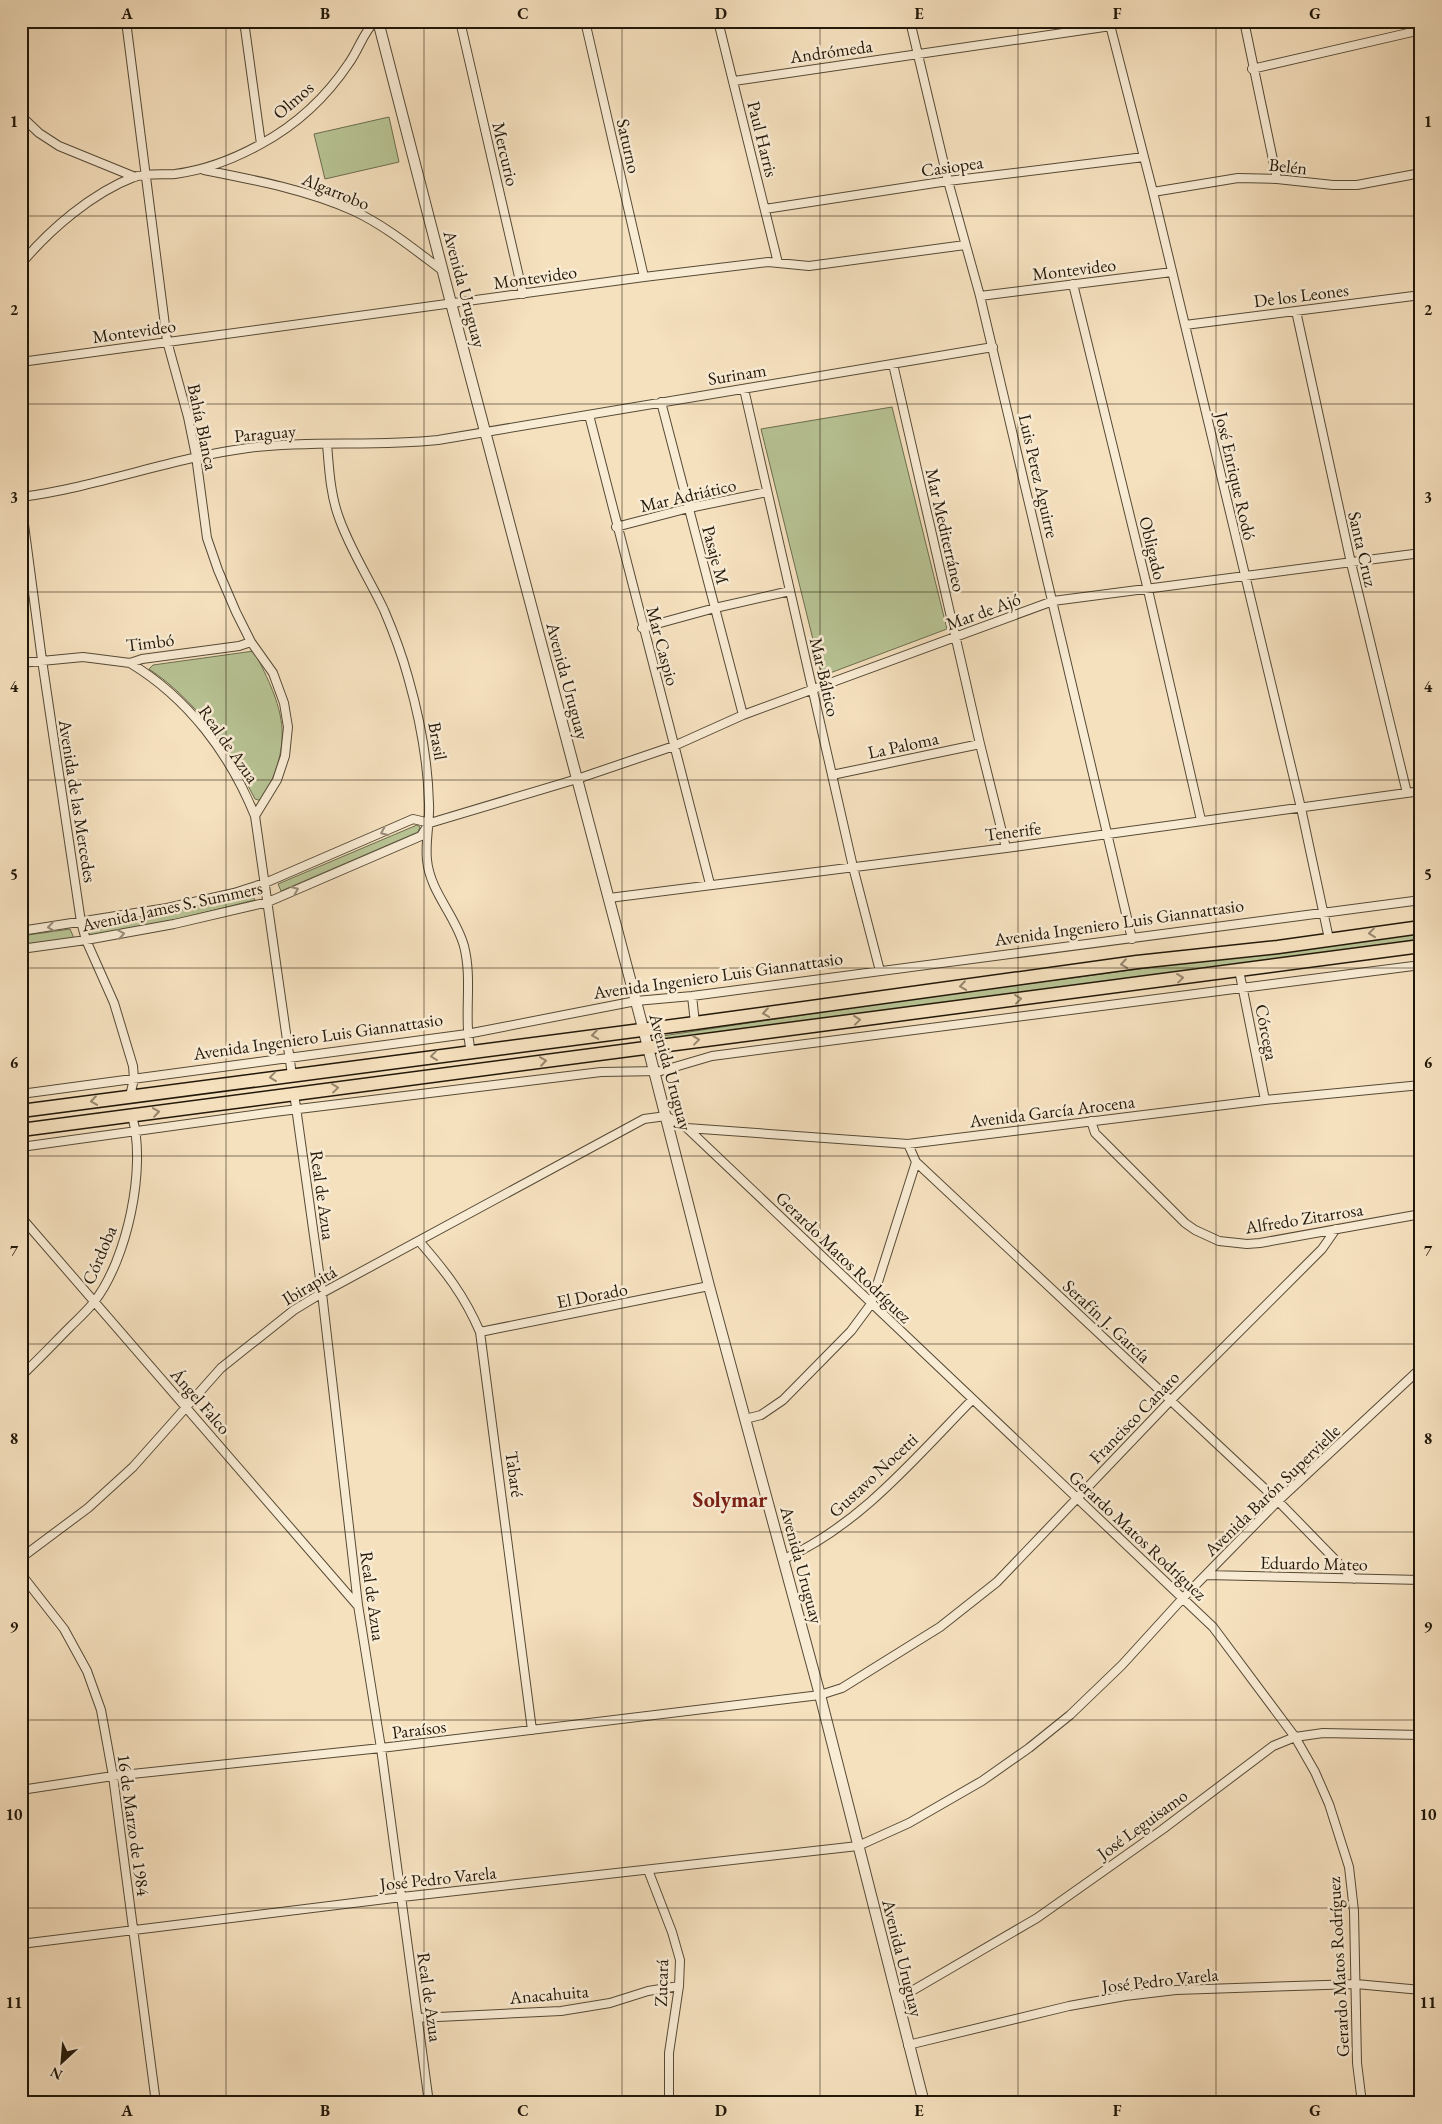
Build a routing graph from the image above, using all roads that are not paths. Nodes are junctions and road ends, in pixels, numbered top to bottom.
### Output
1 (126, 21) edge
2 (244, 21) edge
3 (375, 21) edge
4 (378, 21) edge
5 (460, 21) edge
6 (585, 21) edge
7 (718, 21) edge
8 (910, 21) edge
9 (1244, 21) edge
10 (1110, 24) edge
11 (1421, 30) edge
12 (918, 54) junction
13 (1252, 69) junction
14 (734, 81) junction
15 (21, 116) edge
16 (261, 144) junction
17 (1144, 157) junction
18 (204, 170) junction
19 (1421, 173) edge
20 (146, 176) junction
21 (135, 177) junction
22 (1277, 179) junction
23 (948, 181) junction
24 (1153, 192) junction
25 (765, 209) junction
26 (965, 245) junction
27 (778, 263) junction
28 (21, 264) edge
29 (444, 272) junction
30 (1172, 272) junction
31 (644, 277) junction
32 (1073, 284) junction
33 (523, 294) junction
34 (1421, 295) edge
35 (980, 296) junction
36 (451, 303) junction
37 (1296, 311) junction
38 (1185, 325) junction
39 (167, 341) junction
40 (992, 347) junction
41 (21, 362) edge
42 (893, 364) junction
43 (744, 388) junction
44 (661, 402) junction
45 (589, 415) junction
46 (487, 432) junction
47 (327, 444) junction
48 (196, 456) junction
49 (768, 492) junction
50 (21, 497) edge
51 (21, 502) edge
52 (689, 508) junction
53 (616, 527) junction
54 (1421, 553) edge
55 (1350, 563) junction
56 (1245, 577) junction
57 (1148, 590) junction
58 (790, 591) junction
59 (1053, 601) junction
60 (715, 608) junction
61 (642, 628) junction
62 (956, 638) junction
63 (251, 642) junction
64 (42, 660) junction
65 (21, 663) edge
66 (130, 663) junction
67 (813, 690) junction
68 (743, 715) junction
69 (980, 744) junction
70 (674, 746) junction
71 (832, 775) junction
72 (577, 780) junction
73 (1421, 791) edge
74 (1407, 793) junction
75 (1301, 808) junction
76 (255, 816) junction
77 (1201, 820) junction
78 (430, 823) junction
79 (1106, 834) junction
80 (1006, 848) junction
81 (854, 866) junction
82 (265, 883) junction
83 (710, 884) junction
84 (609, 898) junction
85 (1421, 900) edge
86 (268, 902) junction
87 (1322, 912) junction
88 (81, 922) junction
89 (1421, 927) edge
90 (21, 931) edge
91 (1132, 939) junction
92 (1329, 939) junction
93 (86, 940) junction
94 (1421, 946) edge
95 (21, 949) edge
96 (1421, 964) edge
97 (1239, 970) junction
98 (880, 971) junction
99 (1243, 988) junction
100 (692, 996) junction
101 (636, 1001) junction
102 (695, 1023) junction
103 (643, 1028) junction
104 (467, 1034) junction
105 (648, 1047) junction
106 (471, 1052) junction
107 (290, 1057) junction
108 (654, 1071) junction
109 (292, 1075) junction
110 (134, 1079) junction
111 (1421, 1085) edge
112 (294, 1093) junction
113 (21, 1094) edge
114 (130, 1096) junction
115 (1265, 1100) junction
116 (296, 1109) junction
117 (21, 1111) edge
118 (132, 1116) junction
119 (666, 1116) junction
120 (1091, 1121) junction
121 (687, 1128) junction
122 (21, 1130) edge
123 (137, 1131) junction
124 (908, 1144) junction
125 (21, 1147) edge
126 (916, 1162) junction
127 (1421, 1214) edge
128 (21, 1217) edge
129 (1336, 1230) junction
130 (419, 1241) junction
131 (709, 1286) junction
132 (322, 1293) junction
133 (94, 1302) junction
134 (872, 1304) junction
135 (480, 1332) junction
136 (1421, 1368) edge
137 (21, 1376) edge
138 (972, 1400) junction
139 (1170, 1401) junction
140 (187, 1408) junction
141 (746, 1419) junction
142 (1077, 1498) junction
143 (1278, 1501) junction
144 (21, 1558) edge
145 (784, 1559) junction
146 (21, 1574) edge
147 (1206, 1576) junction
148 (1354, 1578) junction
149 (1421, 1580) edge
150 (1183, 1598) junction
151 (358, 1606) junction
152 (820, 1695) junction
153 (532, 1730) junction
154 (1421, 1735) edge
155 (1295, 1737) junction
156 (381, 1748) junction
157 (113, 1776) junction
158 (21, 1790) edge
159 (858, 1846) junction
160 (648, 1870) junction
161 (402, 1897) junction
162 (134, 1930) junction
163 (21, 1944) edge
164 (1356, 1984) junction
165 (680, 1986) junction
166 (1421, 1990) edge
167 (898, 1999) junction
168 (418, 2018) junction
169 (908, 2046) junction
170 (156, 2103) edge
171 (429, 2103) edge
172 (669, 2103) edge
173 (924, 2103) edge
174 (1362, 2103) edge

1 - 20 street, Bahía Blanca
2 - 16 street
3 - 16 street, Olmos
4 - 29 street, Avenida Uruguay
5 - 33 street, Mercurio
6 - 31 street, Saturno
7 - 14 street, Paul Harris
8 - 12 street, Luis Perez Aguirre
9 - 13 street
10 - 12 street, Andrómeda
10 - 17 street, José Enrique Rodó
11 - 13 street
12 - 14 street, Andrómeda
12 - 23 street, Luis Perez Aguirre
13 - 22 street
14 - 25 street, Paul Harris
15 - 21 street
16 - 18 street, Olmos
17 - 23 street, Casiopea
17 - 24 street, José Enrique Rodó
18 - 20 street
18 - 29 street, Algarrobo
19 - 22 street, Belén
20 - 21 street
20 - 39 street, Bahía Blanca
21 - 28 street
22 - 24 street, Belén
23 - 25 street, Casiopea
23 - 26 street, Luis Perez Aguirre
24 - 30 street, José Enrique Rodó
25 - 27 street, Paul Harris
26 - 27 street, Montevideo
26 - 35 street, Luis Perez Aguirre
27 - 31 street, Montevideo
29 - 36 street, Avenida Uruguay
30 - 32 street, Montevideo
30 - 38 street, José Enrique Rodó
31 - 33 street, Montevideo
32 - 35 street, Montevideo
32 - 57 street, Obligado
33 - 36 street, Montevideo
34 - 37 street, De los Leones
35 - 40 street, Luis Perez Aguirre
36 - 39 street, Montevideo
36 - 46 street, Avenida Uruguay
37 - 38 street, De los Leones
37 - 55 street, Santa Cruz
38 - 56 street, José Enrique Rodó
39 - 41 street, Montevideo
39 - 48 street, Bahía Blanca
40 - 42 street, Surinam
40 - 59 street, Luis Perez Aguirre
42 - 43 street, Surinam
42 - 62 street, Mar Mediterráneo
43 - 44 street, Surinam
43 - 49 street, Mar Báltico
44 - 45 street, Surinam
44 - 52 street, Pasaje M
45 - 46 street, Surinam
45 - 53 street, Mar Caspio
46 - 47 street, Paraguay
46 - 72 street, Avenida Uruguay
47 - 48 street, Paraguay
47 - 78 street, Brasil
48 - 50 street, Paraguay
48 - 63 street, Bahía Blanca
49 - 52 street, Mar Adriático
49 - 58 street, Mar Báltico
51 - 64 street, Avenida de las Mercedes
52 - 53 street, Mar Adriático
52 - 60 street, Pasaje M
53 - 61 street, Mar Caspio
54 - 55 street, Mar de Ajó
55 - 56 street, Mar de Ajó
55 - 74 street, Santa Cruz
56 - 57 street, Mar de Ajó
56 - 75 street, José Enrique Rodó
57 - 59 street, Mar de Ajó
57 - 77 street, Obligado
58 - 60 street
58 - 67 street, Mar Báltico
59 - 62 street, Mar de Ajó
59 - 79 street, Luis Perez Aguirre
60 - 61 street
60 - 68 street, Pasaje M
61 - 70 street, Mar Caspio
62 - 67 street, Mar de Ajó
62 - 69 street, Mar Mediterráneo
63 - 66 street, Timbó
63 - 76 street, Bahía Blanca
64 - 65 street, Timbó
64 - 66 street, Timbó
64 - 88 street, Avenida de las Mercedes
66 - 76 street, Real de Azua
67 - 68 street, Mar de Ajó
67 - 71 street, Mar Báltico
68 - 70 street, Mar de Ajó
69 - 71 street, La Paloma
69 - 80 street, Mar Mediterráneo
70 - 72 street, Mar de Ajó
70 - 83 street, Mar Caspio
71 - 81 street, Mar Báltico
72 - 78 street, Avenida James S. Summers
72 - 84 street, Avenida Uruguay
73 - 74 street, Tenerife
74 - 75 street, Tenerife
75 - 77 street, Tenerife
75 - 87 street, José Enrique Rodó
76 - 82 street, Real de Azua
77 - 79 street, Tenerife
78 -> 82 street, Avenida James S. Summers
86 -> 78 street, Avenida James S. Summers
78 - 104 street, Brasil
79 - 80 street, Tenerife
79 - 91 street, Luis Perez Aguirre
80 - 81 street, Tenerife
81 - 83 street, Tenerife
81 - 98 street, Mar Báltico
82 - 86 street, Real de Azua
82 - 88 street, Avenida James S. Summers
83 - 84 street, Tenerife
84 - 101 street, Avenida Uruguay
85 - 87 street, Avenida Ingeniero Luis Giannattasio
93 -> 86 street, Avenida James S. Summers
86 - 107 street, Real de Azua
87 - 91 street, Avenida Ingeniero Luis Giannattasio
87 - 92 street, José Enrique Rodó
88 -> 90 street, Avenida James S. Summers
88 - 93 street, Avenida de las Mercedes
89 -> 92 main road, Avenida Ingeniero Luis Giannattasio
91 - 98 street, Avenida Ingeniero Luis Giannattasio
92 -> 102 main road, Avenida Ingeniero Luis Giannattasio
93 - 95 street, Avenida James S. Summers
93 - 110 street, Avenida de las Mercedes
94 - 97 main road
96 - 99 street
97 - 99 street, Córcega
105 -> 97 main road
98 - 100 street, Avenida Ingeniero Luis Giannattasio
99 - 108 street
99 - 115 street, Córcega
100 - 101 street, Avenida Ingeniero Luis Giannattasio
100 - 102 street
101 - 103 street, Avenida Uruguay
101 - 104 street, Avenida Ingeniero Luis Giannattasio
102 - 103 main road, Avenida Ingeniero Luis Giannattasio
103 - 105 street, Avenida Uruguay
103 -> 106 main road, Avenida Ingeniero Luis Giannattasio
104 - 106 street, Brasil
104 - 107 street, Avenida Ingeniero Luis Giannattasio
105 - 108 street, Avenida Uruguay
112 -> 105 main road
106 -> 109 main road, Avenida Ingeniero Luis Giannattasio
107 - 109 street, Real de Azua
107 - 110 street, Avenida Ingeniero Luis Giannattasio
108 - 116 street
108 - 119 street, Avenida Uruguay
109 -> 114 main road, Avenida Ingeniero Luis Giannattasio
110 - 113 street, Avenida Ingeniero Luis Giannattasio
110 - 114 street, Avenida de las Mercedes
111 - 115 street, Avenida García Arocena
112 - 116 street, Real de Azua
118 -> 112 main road
114 -> 117 main road, Avenida Ingeniero Luis Giannattasio
115 - 120 street, Avenida García Arocena
116 - 123 street
116 - 132 street, Real de Azua
118 - 122 main road
118 - 123 street, Córdoba
119 - 121 street, Gerardo Matos Rodríguez
119 - 130 street, Ibirapitá
119 - 131 street, Avenida Uruguay
120 - 124 street, Avenida García Arocena
120 - 129 street, Alfredo Zitarrosa
121 - 124 street, Avenida García Arocena
121 - 134 street, Gerardo Matos Rodríguez
123 - 125 street
123 - 133 street, Córdoba
124 - 126 street, Serafín J. García
126 - 134 street
126 - 139 street, Serafín J. García
127 - 129 street, Alfredo Zitarrosa
128 - 133 street, Ángel Falco
129 - 139 street, Francisco Canaro
130 - 132 street, Ibirapitá
130 - 135 street, Tabaré
131 - 135 street, El Dorado
131 - 141 street, Avenida Uruguay
132 - 140 street, Ibirapitá
132 - 151 street, Real de Azua
133 - 137 street, Córdoba
133 - 140 street, Ángel Falco
134 - 138 street, Gerardo Matos Rodríguez
134 - 141 street
135 - 153 street, Tabaré
136 - 143 street, Avenida Barón Supervielle
138 - 142 street, Gerardo Matos Rodríguez
138 - 145 street, Gustavo Nocetti
139 - 142 street, Francisco Canaro
139 - 143 street, Serafín J. García
140 - 144 street, Ibirapitá
140 - 151 street, Ángel Falco
141 - 145 street, Avenida Uruguay
142 - 150 street, Gerardo Matos Rodríguez
142 - 152 street, Francisco Canaro
143 - 147 street, Avenida Barón Supervielle
143 - 148 street, Serafín J. García
145 - 152 street, Avenida Uruguay
146 - 157 street, 16 de Marzo de 1984
147 - 148 street, Eduardo Mateo
147 - 150 street, Avenida Barón Supervielle
148 - 149 street, Eduardo Mateo
150 - 155 street, Gerardo Matos Rodríguez
150 - 159 street, Avenida Barón Supervielle
151 - 156 street, Real de Azua
152 - 153 street, Paraísos
152 - 159 street, Avenida Uruguay
153 - 156 street, Paraísos
154 - 155 street, José Leguisamo
155 - 164 street, Gerardo Matos Rodríguez
155 - 167 street, José Leguisamo
156 - 157 street, Paraísos
156 - 161 street, Real de Azua
157 - 158 street, Paraísos
157 - 162 street, 16 de Marzo de 1984
159 - 160 street, José Pedro Varela
159 - 167 street, Avenida Uruguay
160 - 161 street, José Pedro Varela
160 - 165 street, Zucará
161 - 162 street, José Pedro Varela
161 - 168 street, Real de Azua
162 - 163 street, José Pedro Varela
162 - 170 street, 16 de Marzo de 1984
164 - 166 street, José Pedro Varela
164 - 169 street, José Pedro Varela
164 - 174 street, Gerardo Matos Rodríguez
165 - 168 street, Anacahuita
165 - 172 street, Zucará
167 - 169 street, Avenida Uruguay
168 - 171 street, Real de Azua
169 - 173 street, Avenida Uruguay

